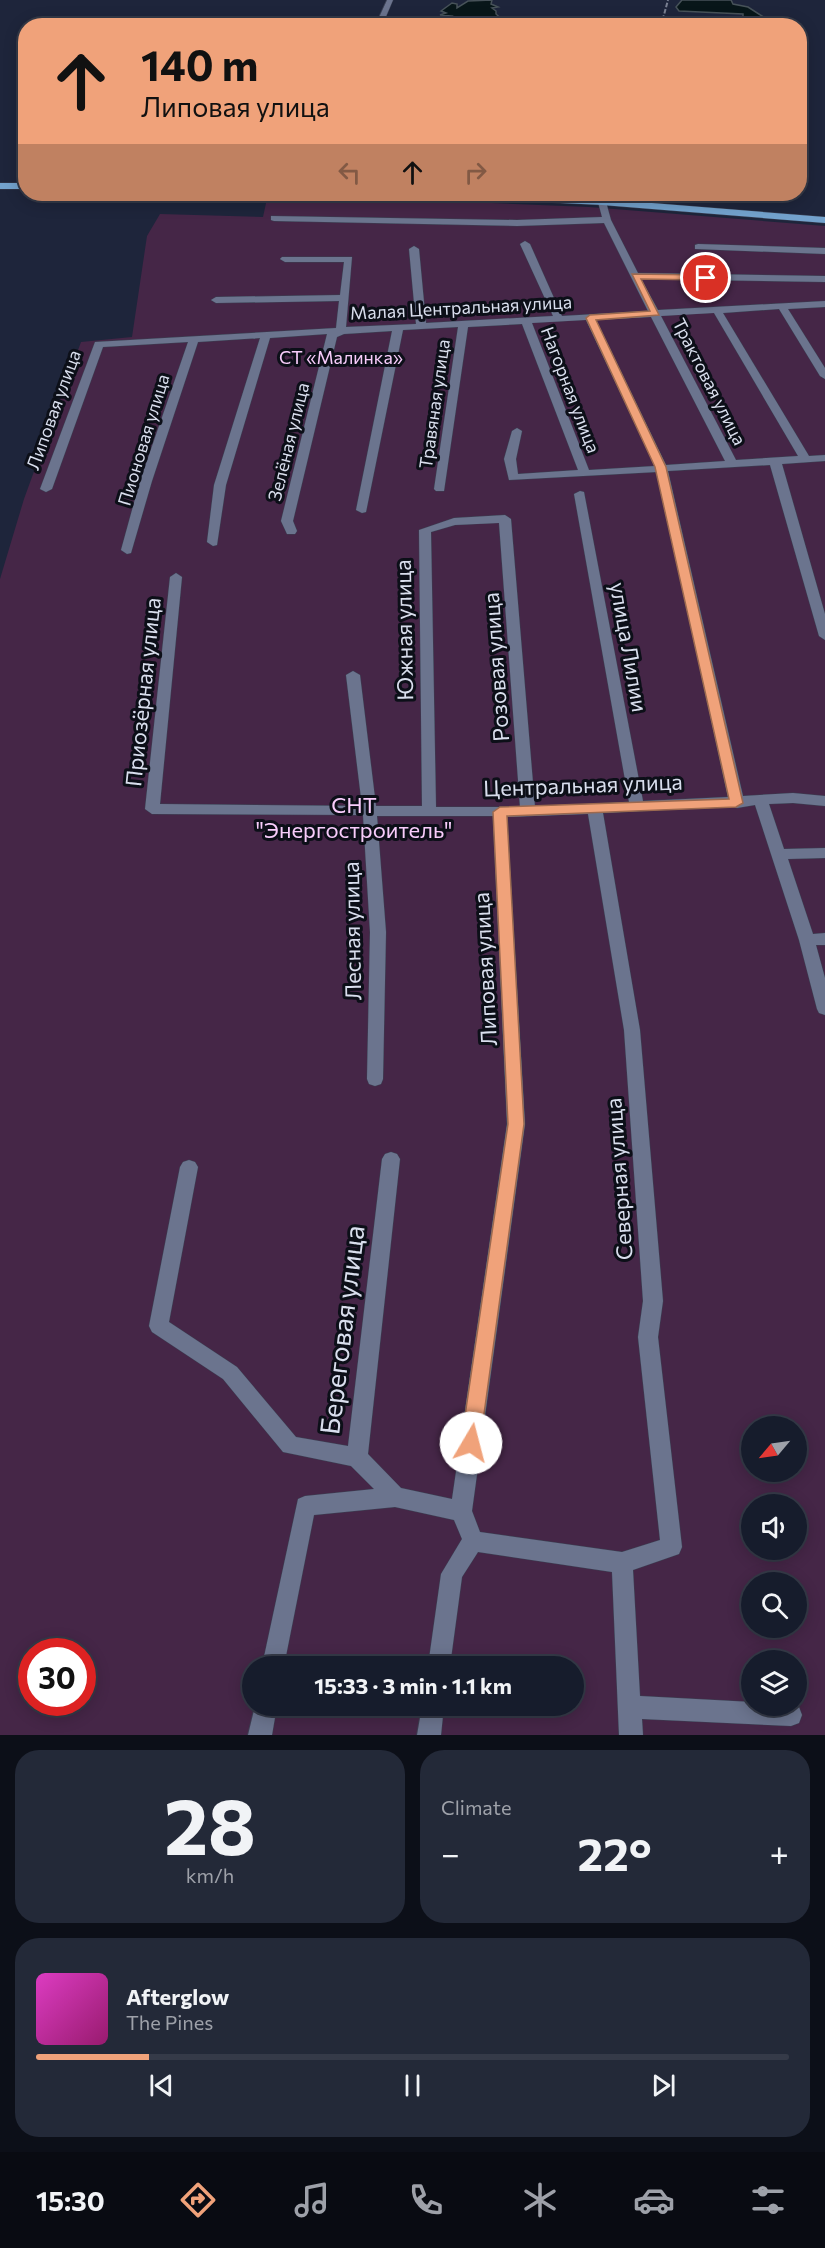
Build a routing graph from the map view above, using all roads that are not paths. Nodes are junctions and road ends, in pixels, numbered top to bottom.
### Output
1 (390, 0) edge
2 (382, 18) edge
3 (0, 186) edge
4 (18, 186) edge
5 (582, 201) edge
6 (602, 202) junction
7 (274, 218) dead end
8 (607, 220) junction
9 (825, 220) edge
10 (525, 244) dead end
11 (698, 247) dead end
12 (414, 249) dead end
13 (825, 251) edge
14 (285, 259) dead end
15 (635, 276) junction
16 (825, 279) edge
17 (344, 298) junction
18 (216, 300) dead end
19 (825, 304) edge
20 (782, 307) junction
21 (717, 310) junction
22 (656, 313) junction
23 (590, 318) junction
24 (559, 319) junction
25 (526, 321) junction
26 (463, 324) junction
27 (421, 326) junction
28 (398, 328) junction
29 (341, 331) junction
30 (266, 335) junction
31 (194, 339) junction
32 (99, 344) joint
33 (825, 376) edge
34 (517, 431) dead end
35 (825, 458) edge
36 (805, 459) junction
37 (775, 461) junction
38 (732, 463) junction
39 (660, 467) junction
40 (584, 472) junction
41 (46, 489) dead end
42 (440, 489) dead end
43 (580, 494) dead end
44 (362, 510) dead end
45 (505, 519) joint
46 (291, 531) dead end
47 (213, 542) dead end
48 (128, 550) dead end
49 (176, 577) dead end
50 (825, 636) edge
51 (353, 675) dead end
52 (760, 801) junction
53 (825, 801) edge
54 (736, 803) junction
55 (637, 807) junction
56 (429, 810) junction
57 (595, 810) junction
58 (370, 812) junction
59 (500, 812) junction
60 (528, 812) junction
61 (825, 853) edge
62 (779, 854) junction
63 (825, 939) edge
64 (807, 940) junction
65 (825, 1009) edge
66 (375, 1079) dead end
67 (391, 1159) dead end
68 (189, 1167) dead end
69 (357, 1457) junction
70 (395, 1497) junction
71 (461, 1511) junction
72 (473, 1540) junction
73 (622, 1563) junction
74 (275, 1656) edge
75 (440, 1656) edge
76 (630, 1707) junction
77 (741, 1713) edge
78 (264, 1716) edge
79 (432, 1716) edge
80 (260, 1735) edge
81 (429, 1735) edge
82 (631, 1735) edge

1 - 2 street
3 - 4 main road
5 - 6 main road
6 - 8 street, Трактовая улица
6 - 9 main road
7 - 8 street
8 - 15 street, Трактовая улица
10 - 24 street
11 - 13 street
12 - 27 street
14 - 17 street, Зелёная улица
15 - 16 street
15 - 22 street, Трактовая улица
17 - 18 street
17 - 29 street, Зелёная улица
19 - 20 street, Малая Центральная улица
20 - 21 street, Малая Центральная улица
20 - 33 street
21 - 22 street, Малая Центральная улица
21 - 36 street
22 - 23 street, Малая Центральная улица
22 - 38 street, Трактовая улица
23 - 24 street, Малая Центральная улица
23 - 39 street
24 - 25 street, Малая Центральная улица
25 - 26 street, Малая Центральная улица
25 - 40 street, Нагорная улица
26 - 27 street, Малая Центральная улица
26 - 42 street, Травяная улица
27 - 28 street, Малая Центральная улица
28 - 29 street, Малая Центральная улица
28 - 44 street
29 - 30 street, Малая Центральная улица
29 - 46 street, Зелёная улица
30 - 31 street, Малая Центральная улица
30 - 47 street
31 - 32 street, Малая Центральная улица
31 - 48 street, Пионовая улица
32 - 41 street, Липовая улица
34 - 40 street
35 - 36 street
36 - 37 street
37 - 38 street
37 - 50 street
38 - 39 street
39 - 40 street
39 - 54 street
43 - 55 street, улица Лилии
45 - 56 street, Южная улица
45 - 60 street, Розовая улица
49 - 58 street, Приозёрная улица
51 - 58 street, Лесная улица
52 - 53 street, Центральная улица
52 - 54 street, Центральная улица
52 - 62 street
54 - 55 street, Центральная улица
55 - 57 street, Центральная улица
56 - 58 street, Центральная улица
56 - 59 street, Центральная улица
57 - 60 street, Центральная улица
57 - 73 street, Северная улица
58 - 66 street, Лесная улица
59 - 60 street, Центральная улица
59 - 71 street, Липовая улица
61 - 62 street
62 - 64 street
63 - 64 street
64 - 65 street
67 - 69 street, Береговая улица
68 - 69 street
69 - 70 street, Береговая улица
70 - 71 street
70 - 74 street
71 - 72 street
72 - 73 street
72 - 75 street
73 - 76 street
76 - 77 street
76 - 82 street
78 - 80 street
79 - 81 street

